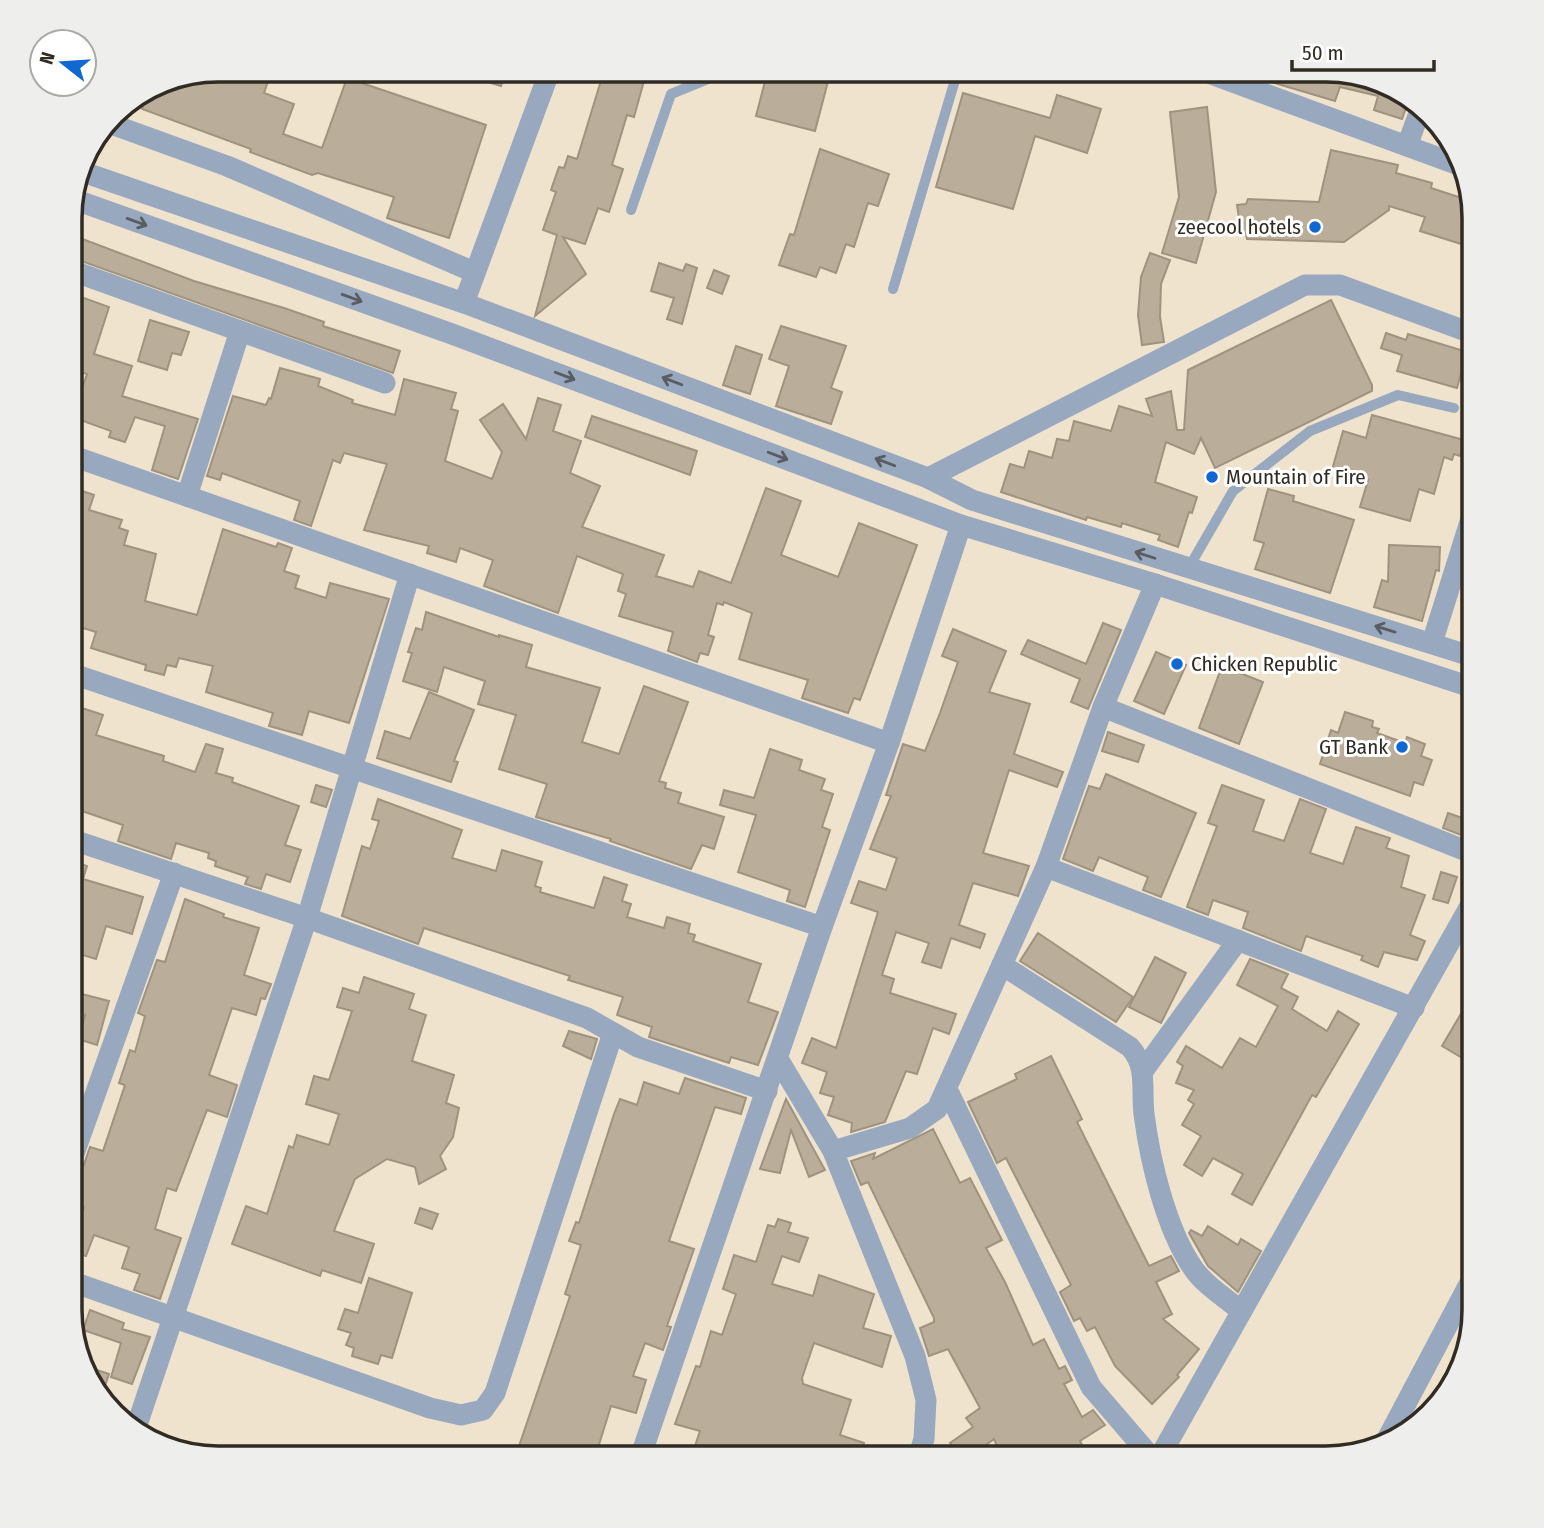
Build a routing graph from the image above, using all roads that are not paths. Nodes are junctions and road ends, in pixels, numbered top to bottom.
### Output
1 (545, 82) edge
2 (699, 82) edge
3 (954, 83) edge
4 (1235, 83) edge
5 (1417, 118) edge
6 (118, 127) edge
7 (1407, 146) junction
8 (1450, 162) edge
9 (89, 174) edge
10 (84, 203) edge
11 (631, 209) dead end
12 (474, 272) junction
13 (83, 275) edge
14 (893, 289) dead end
15 (464, 303) junction
16 (1462, 330) edge
17 (240, 331) junction
18 (619, 361) junction
19 (385, 383) dead end
20 (609, 393) junction
21 (1454, 408) dead end
22 (83, 459) edge
23 (928, 478) junction
24 (187, 496) junction
25 (961, 525) junction
26 (1462, 547) edge
27 (1188, 569) junction
28 (410, 574) junction
29 (1155, 584) junction
30 (1432, 643) junction
31 (1462, 653) edge
32 (83, 677) edge
33 (1462, 684) edge
34 (1103, 708) junction
35 (890, 743) junction
36 (354, 768) junction
37 (82, 843) edge
38 (1462, 849) edge
39 (1046, 867) junction
40 (174, 873) junction
41 (307, 918) junction
42 (1462, 921) edge
43 (822, 927) junction
44 (1238, 940) junction
45 (1002, 965) junction
46 (1414, 1008) junction
47 (613, 1033) junction
48 (778, 1059) junction
49 (1143, 1071) junction
50 (947, 1089) junction
51 (767, 1091) junction
52 (82, 1131) edge
53 (833, 1151) junction
54 (82, 1285) edge
55 (1462, 1298) edge
56 (1241, 1311) junction
57 (173, 1318) junction
58 (139, 1420) edge
59 (1393, 1427) edge
60 (644, 1446) edge
61 (922, 1446) edge
62 (1142, 1446) edge
63 (1166, 1446) edge

1 - 12 street
2 - 11 lane
3 - 14 lane
4 - 7 street
5 - 7 street
6 - 12 street
7 - 8 street
9 - 15 street
10 -> 20 street
12 - 15 street
13 - 17 street
15 - 18 street
16 - 23 street
17 - 19 street
17 - 24 street
18 - 20 street
23 -> 18 street
20 -> 25 street
21 - 27 lane
22 - 24 street
27 -> 23 street
24 - 28 street
25 - 29 street
25 - 35 street
26 - 30 street
30 -> 27 street
28 - 35 street
28 - 36 street
29 - 33 street
29 - 34 street
30 - 31 street
32 - 36 street
34 - 38 street
34 - 39 street
35 - 43 street
36 - 41 street
36 - 43 street
37 - 40 street
39 - 44 street
39 - 45 street
40 - 41 street
40 - 52 street
41 - 47 street
41 - 57 street
42 - 46 street
43 - 48 street
44 - 46 street
44 - 49 street
45 - 49 street
45 - 50 street
46 - 56 street
47 - 51 street
47 - 57 street
48 - 51 street
48 - 53 street
49 - 56 street
50 - 53 street
50 - 62 street
51 - 60 street
53 - 61 street
54 - 57 street
55 - 59 street
56 - 63 street
57 - 58 street

